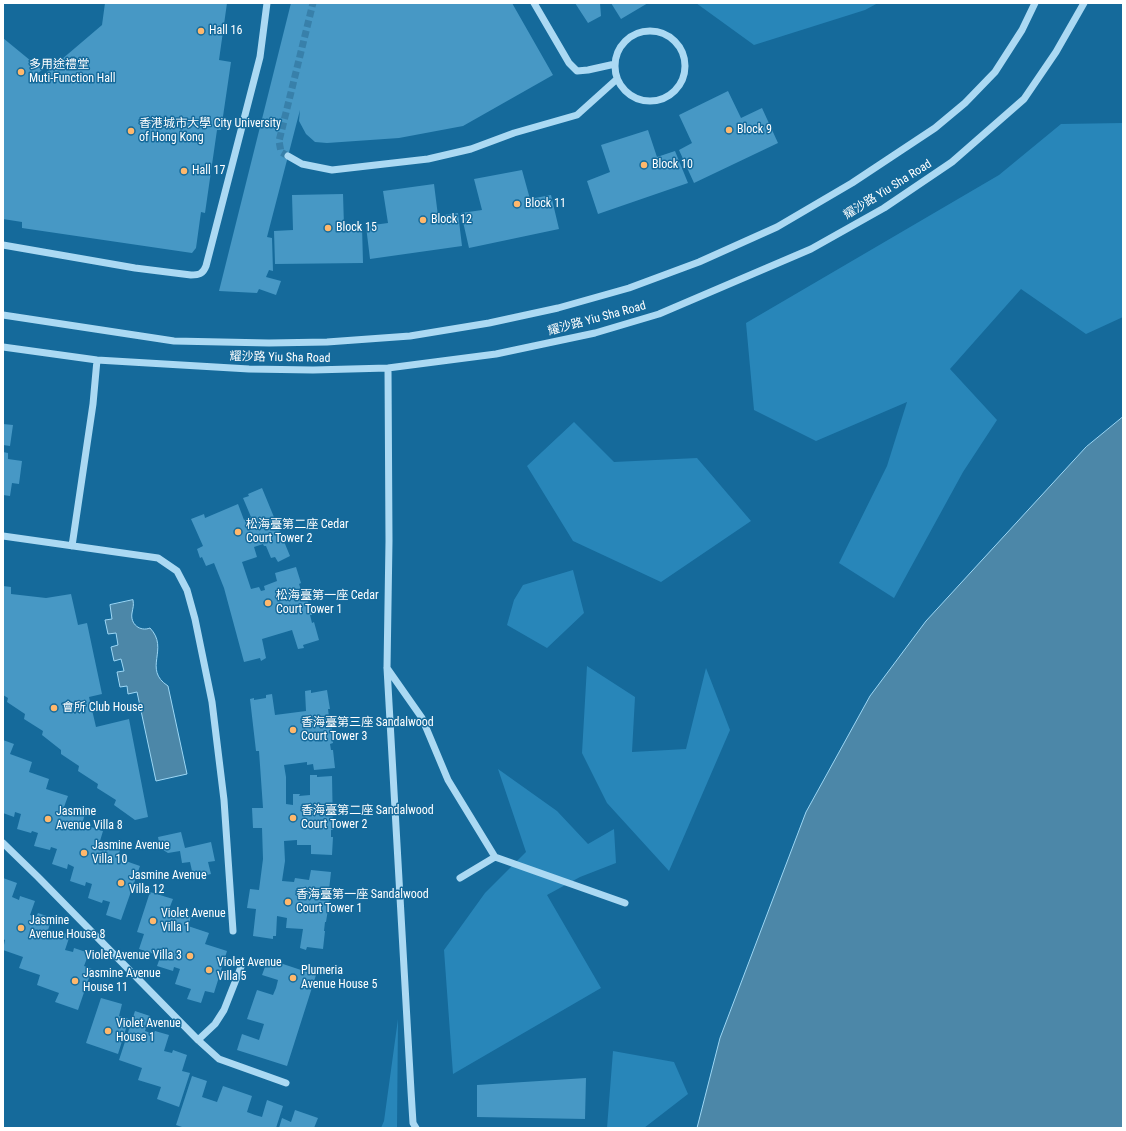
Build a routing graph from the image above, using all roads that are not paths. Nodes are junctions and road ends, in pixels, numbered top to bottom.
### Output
1 (267, 3) edge
2 (534, 3) edge
3 (1034, 3) edge
4 (1084, 3) edge
5 (615, 64) junction
6 (617, 78) junction
7 (288, 156) tunnel mouth
8 (3, 245) edge
9 (3, 315) edge
10 (3, 347) edge
11 (97, 360) junction
12 (388, 368) junction
13 (3, 536) edge
14 (72, 546) junction
15 (388, 668) junction
16 (3, 843) edge
17 (495, 856) junction
18 (460, 878) dead end
19 (625, 903) dead end
20 (233, 931) dead end
21 (240, 967) dead end
22 (198, 1040) junction
23 (286, 1083) dead end
24 (416, 1128) edge

1 - 8 street
2 - 5 street
3 - 9 street, 耀沙路 Yiu Sha Road
4 - 12 street, 耀沙路 Yiu Sha Road
5 - 6 street
5 - 6 street
6 - 7 street
10 - 11 street, 耀沙路 Yiu Sha Road
11 - 12 street, 耀沙路 Yiu Sha Road
11 - 14 street
12 - 15 street
13 - 14 street
14 - 20 street
15 - 17 street
15 - 24 street
16 - 22 street
17 - 18 street
17 - 19 street
21 - 22 street
22 - 23 street

